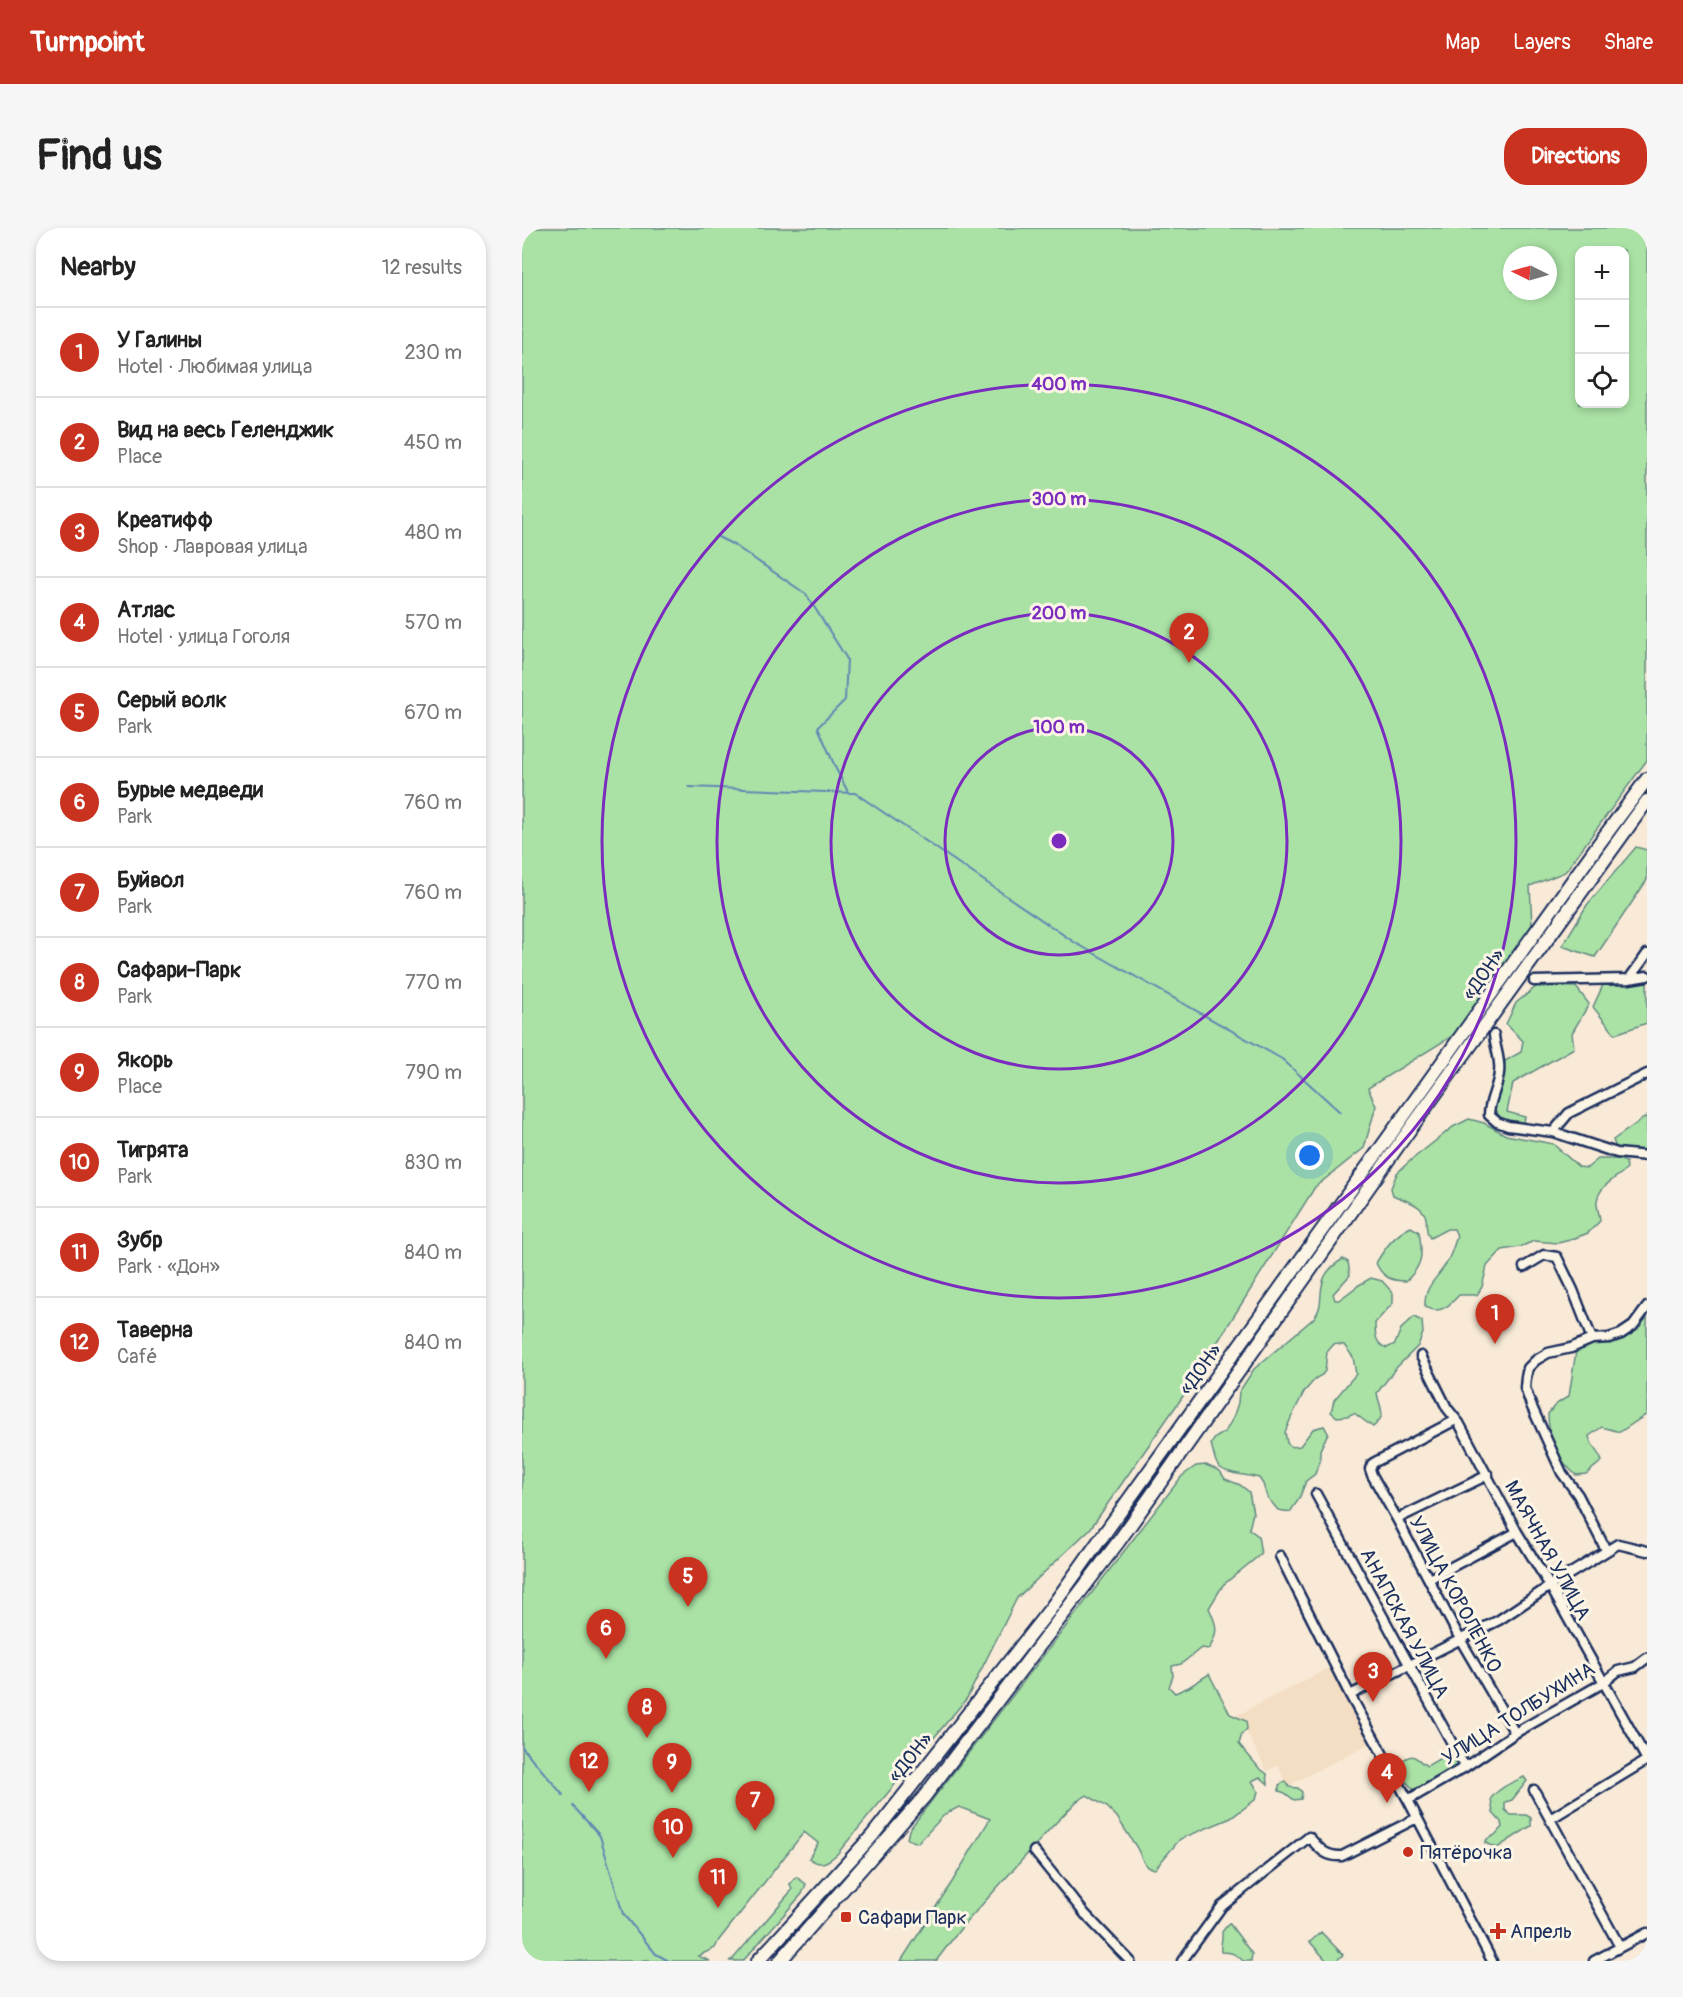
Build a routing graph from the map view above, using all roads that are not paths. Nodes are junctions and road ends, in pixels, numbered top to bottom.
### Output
1 (1647, 779) edge
2 (1647, 801) edge
3 (1647, 954) edge
4 (1647, 976) edge
5 (1629, 979) junction
6 (1534, 981) dead end
7 (1494, 1035) dead end
8 (1647, 1074) edge
9 (1553, 1132) junction
10 (1647, 1156) edge
11 (1524, 1267) dead end
12 (1647, 1307) edge
13 (1592, 1339) junction
14 (1421, 1356) dead end
15 (1456, 1420) junction
16 (1488, 1475) junction
17 (1316, 1494) dead end
18 (1397, 1519) junction
19 (1517, 1532) junction
20 (1606, 1550) junction
21 (1647, 1551) edge
22 (1280, 1556) dead end
23 (1429, 1579) junction
24 (1550, 1586) junction
25 (1460, 1640) junction
26 (1647, 1658) edge
27 (1409, 1667) junction
28 (1603, 1683) junction
29 (1350, 1695) junction
30 (1515, 1733) junction
31 (1647, 1760) edge
32 (1465, 1767) junction
33 (1534, 1790) dead end
34 (1408, 1800) junction
35 (1417, 1818) junction
36 (1550, 1819) junction
37 (1034, 1851) dead end
38 (807, 1932) junction
39 (1647, 1934) edge
40 (1620, 1947) junction
41 (758, 1961) edge
42 (780, 1961) edge
43 (790, 1961) edge
44 (1130, 1961) edge
45 (1182, 1961) edge
46 (1492, 1961) edge
47 (1594, 1961) edge

1 - 41 highway, «ДОН»
2 - 38 highway, «ДОН»
3 - 5 street
4 - 5 street
5 - 6 street
7 - 9 street
8 - 9 street
9 - 10 street
11 - 13 street
12 - 13 street
13 - 20 street
14 - 15 street, МАЯЧНАЯ УЛИЦА
15 - 16 street, МАЯЧНАЯ УЛИЦА
15 - 18 street, УЛИЦА КОРОЛЕНКО
16 - 18 street
16 - 19 street, МАЯЧНАЯ УЛИЦА
17 - 27 street, АНАПСКАЯ УЛИЦА
18 - 23 street, УЛИЦА КОРОЛЕНКО
19 - 23 street
19 - 24 street, МАЯЧНАЯ УЛИЦА
20 - 21 street
20 - 24 street
22 - 29 street
23 - 25 street, УЛИЦА КОРОЛЕНКО
24 - 25 street
24 - 28 street, МАЯЧНАЯ УЛИЦА
25 - 27 street
25 - 30 street, УЛИЦА КОРОЛЕНКО
26 - 28 street, УЛИЦА ТОЛБУХИНА
27 - 29 street
27 - 32 street, АНАПСКАЯ УЛИЦА
28 - 30 street, УЛИЦА ТОЛБУХИНА
28 - 31 street, МАЯЧНАЯ УЛИЦА
29 - 34 street
30 - 32 street, УЛИЦА ТОЛБУХИНА
31 - 36 street
32 - 34 street, УЛИЦА ТОЛБУХИНА
33 - 36 street
34 - 35 street
35 - 45 street
35 - 46 street
36 - 40 street
37 - 44 street
38 - 42 highway, «ДОН»
38 - 43 highway
39 - 40 street
40 - 47 street

